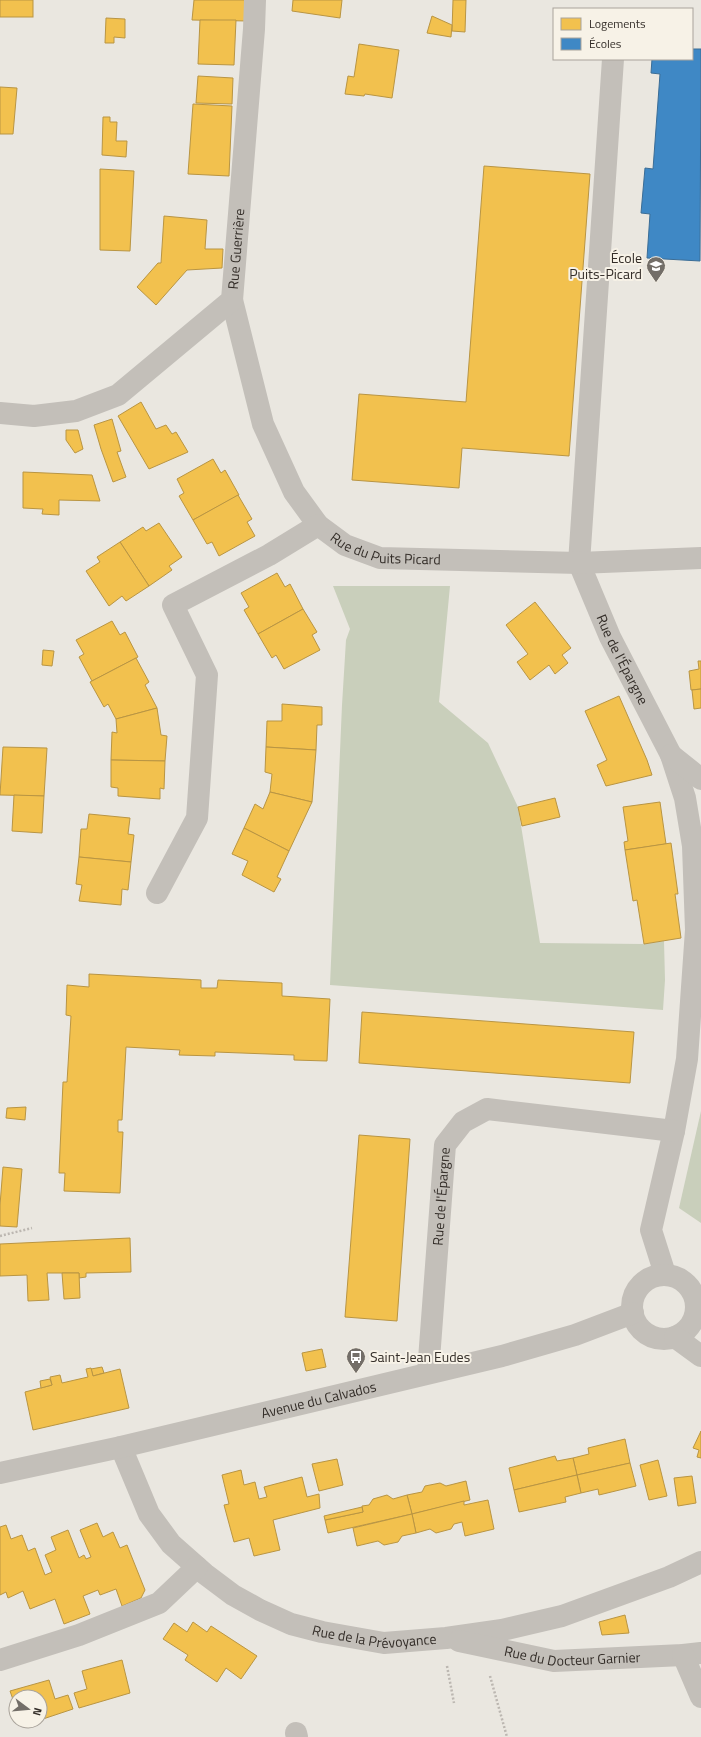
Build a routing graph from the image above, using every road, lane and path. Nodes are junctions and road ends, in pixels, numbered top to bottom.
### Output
1 (255, 0) edge
2 (613, 60) edge
3 (232, 300) junction
4 (0, 413) edge
5 (318, 525) junction
6 (701, 558) edge
7 (578, 563) junction
8 (671, 755) junction
9 (701, 779) edge
10 (157, 893) dead end
11 (674, 1131) junction
12 (32, 1228) dead end
13 (0, 1236) edge
14 (666, 1274) junction
15 (697, 1289) edge
16 (633, 1313) junction
17 (675, 1337) junction
18 (701, 1356) edge
19 (428, 1373) junction
20 (121, 1447) junction
21 (0, 1474) edge
22 (701, 1562) edge
23 (197, 1567) junction
24 (446, 1638) junction
25 (692, 1654) edge
26 (0, 1660) edge
27 (453, 1663) dead end
28 (488, 1670) dead end
29 (701, 1697) edge
30 (454, 1703) dead end
31 (507, 1737) edge

1 - 3 street, Rue Guerrière
2 - 7 street
3 - 4 street, Rue Guerrière
3 - 5 street, Rue du Puits Picard
5 - 7 street, Rue du Puits Picard
5 - 10 street
6 - 7 street, Rue du Puits Picard
7 - 8 street, Rue de l'Épargne
8 - 9 street, Rue de l'Épargne
8 - 11 street, Rue de l'Épargne
11 - 14 street, Rue de l'Épargne
11 - 19 street, Rue de l'Épargne
12 - 13 path
14 - 15 street
14 - 16 street
15 - 17 street
16 - 17 street
16 - 19 street, Avenue du Calvados
17 - 18 street
19 - 20 street, Avenue du Calvados
20 - 21 street, Avenue du Calvados
20 - 23 street, Rue de la Prévoyance
22 - 24 street, Rue de la Prévoyance
23 - 24 street, Rue de la Prévoyance
23 - 26 street
24 - 25 street, Rue du Docteur Garnier
25 - 29 street
27 - 30 path
28 - 31 path

